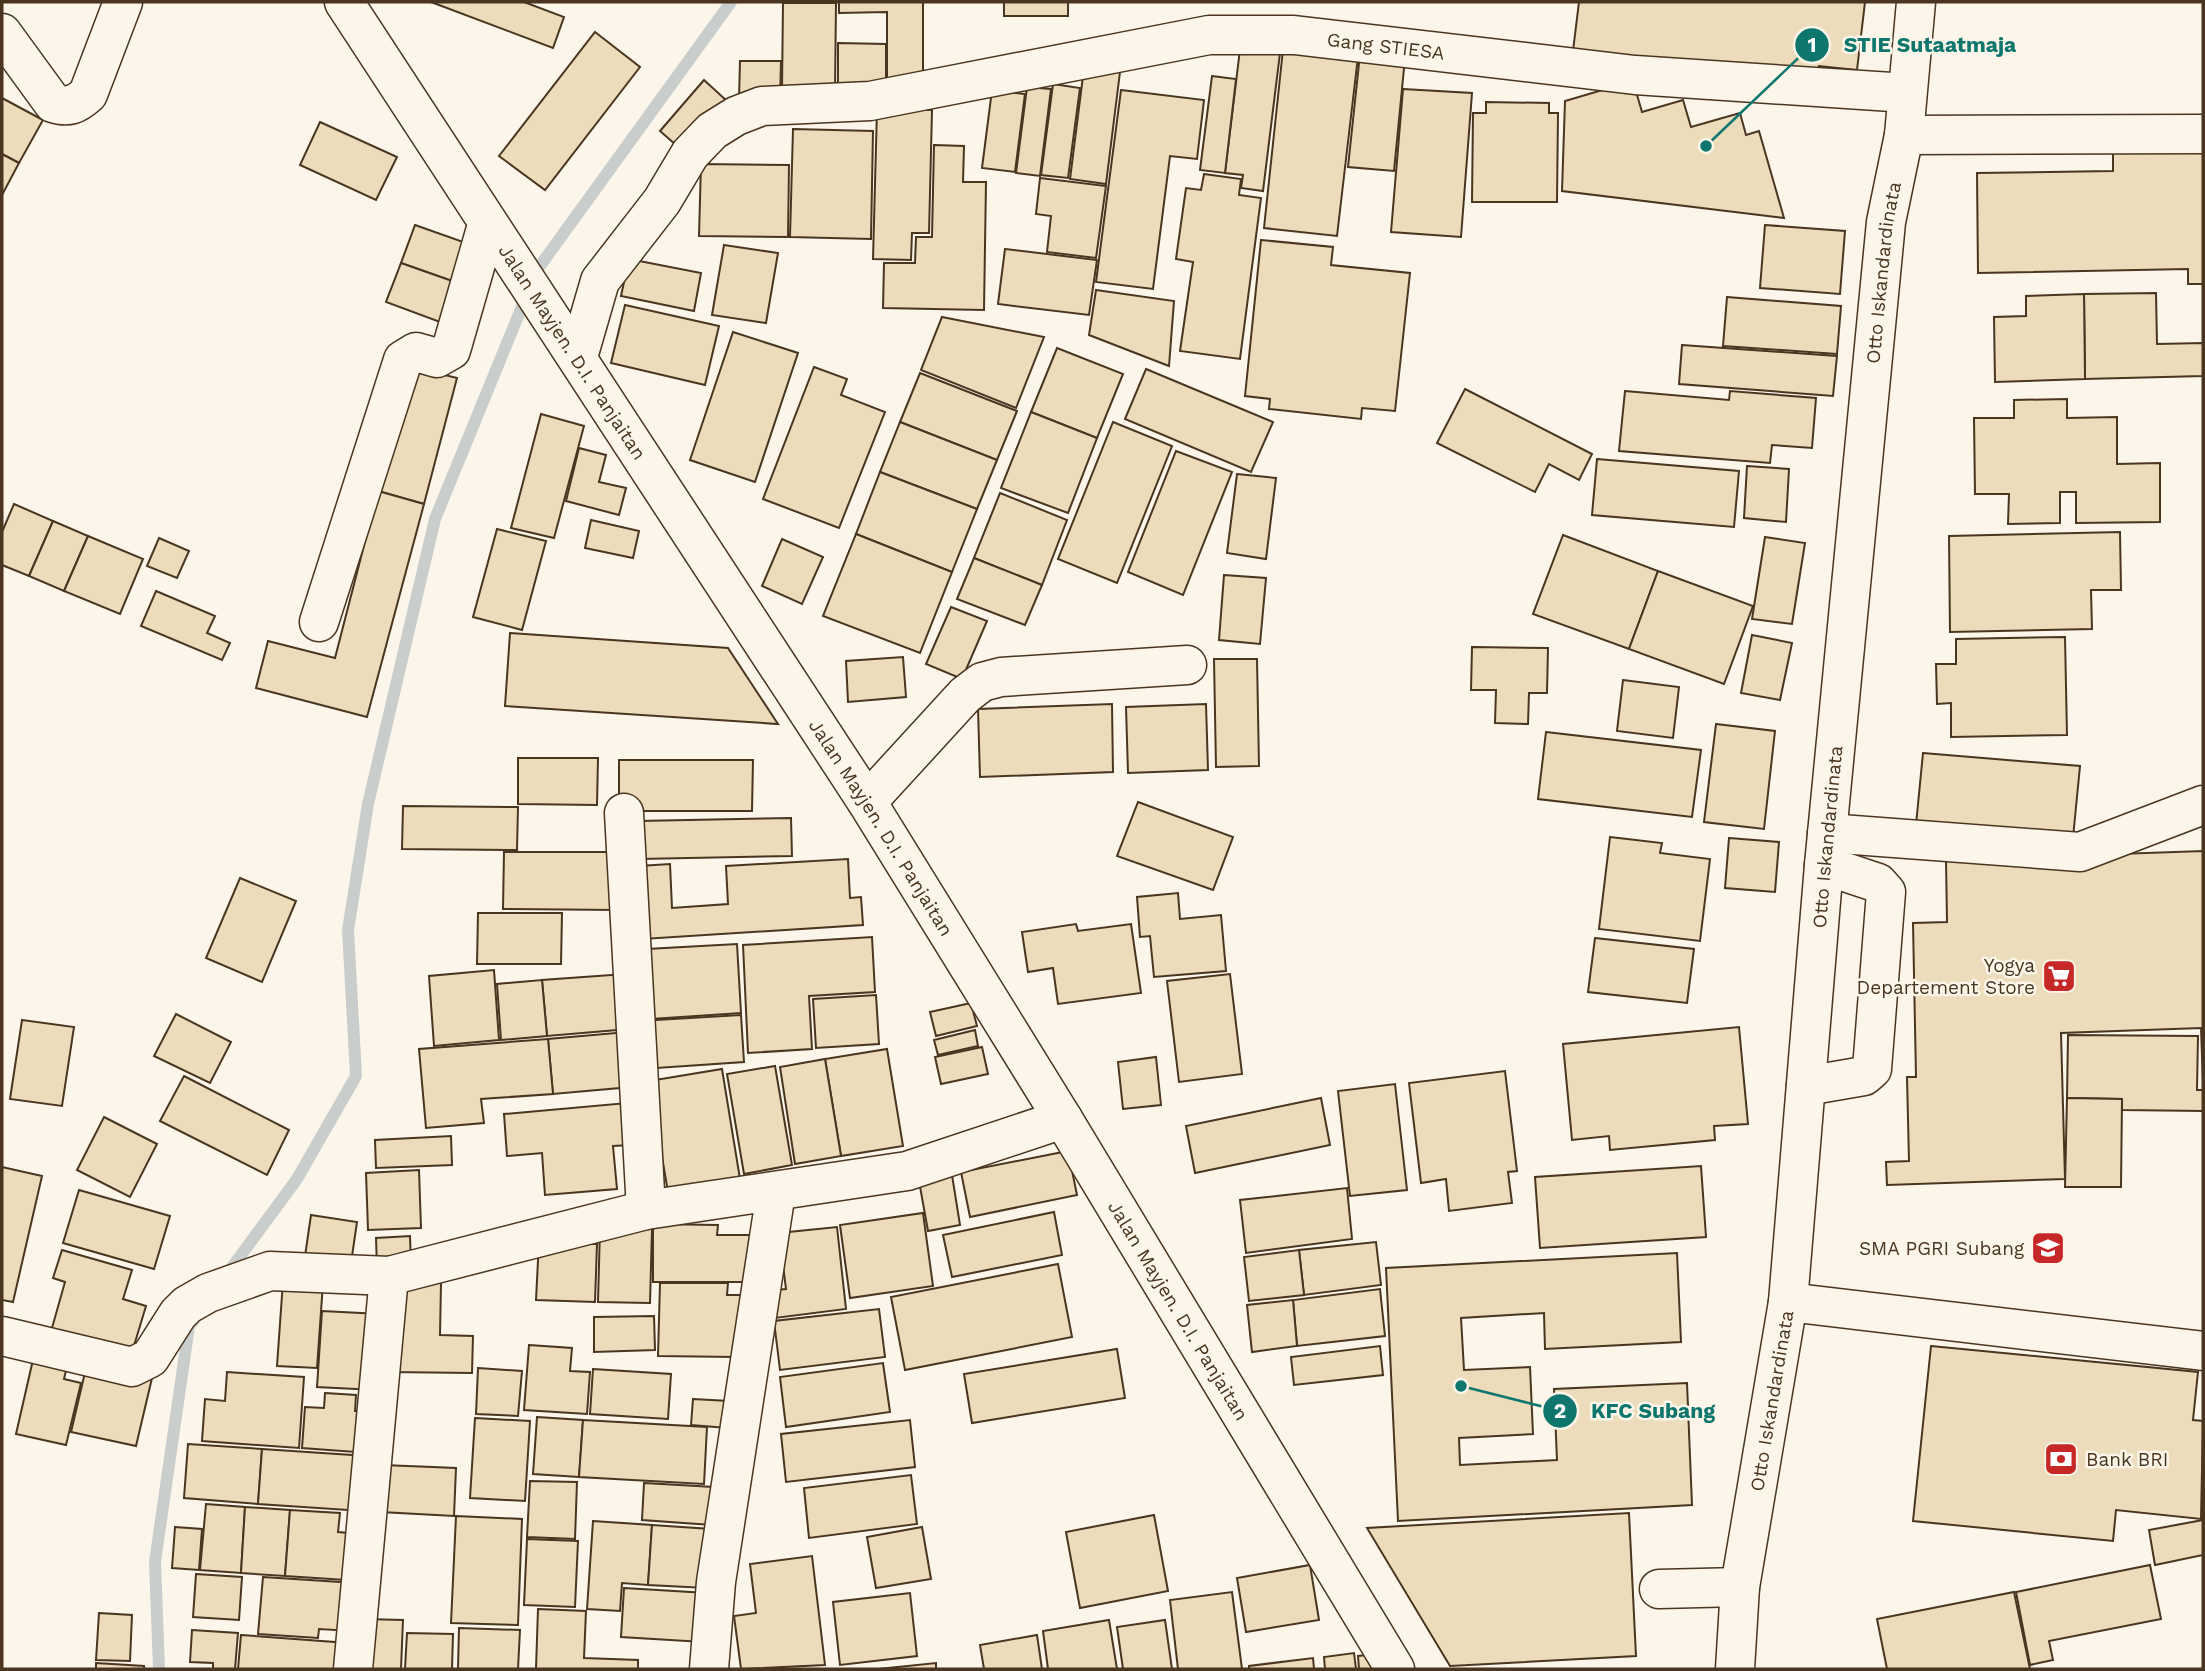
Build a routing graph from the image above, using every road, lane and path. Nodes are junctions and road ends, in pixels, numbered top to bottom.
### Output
1 (123, 2) edge
2 (344, 2) edge
3 (1916, 2) edge
4 (2, 33) edge
5 (1907, 93) junction
6 (2203, 134) edge
7 (1904, 135) junction
8 (495, 235) junction
9 (566, 342) junction
10 (319, 622) dead end
11 (1188, 665) dead end
12 (867, 802) junction
13 (2203, 805) edge
14 (624, 813) dead end
15 (1826, 849) junction
16 (1806, 1086) junction
17 (1063, 1119) junction
18 (776, 1192) junction
19 (646, 1210) junction
20 (389, 1276) junction
21 (1788, 1302) junction
22 (2, 1336) edge
23 (2203, 1351) edge
24 (1740, 1587) junction
25 (1659, 1589) dead end
26 (353, 1669) edge
27 (709, 1669) edge
28 (1395, 1669) edge
29 (1735, 1669) edge

1 - 4 street
2 - 8 street, Jalan Mayjen. D.I. Panjaitan
3 - 5 street, Otto Iskandardinata
5 - 7 street, Otto Iskandardinata
5 - 9 street, Gang STIESA
6 - 7 street
7 - 15 street, Otto Iskandardinata
8 - 9 street, Jalan Mayjen. D.I. Panjaitan
8 - 10 street
9 - 12 street, Jalan Mayjen. D.I. Panjaitan
11 - 12 street
12 - 17 street, Jalan Mayjen. D.I. Panjaitan
13 - 15 street
14 - 19 street
15 - 16 street, Otto Iskandardinata
15 - 16 street
16 - 21 street, Otto Iskandardinata
17 - 18 street
17 - 28 street, Jalan Mayjen. D.I. Panjaitan
18 - 19 street
18 - 27 street
19 - 20 street
20 - 22 street
20 - 26 street
21 - 23 street
21 - 24 street, Otto Iskandardinata
24 - 25 street
24 - 29 street, Otto Iskandardinata

